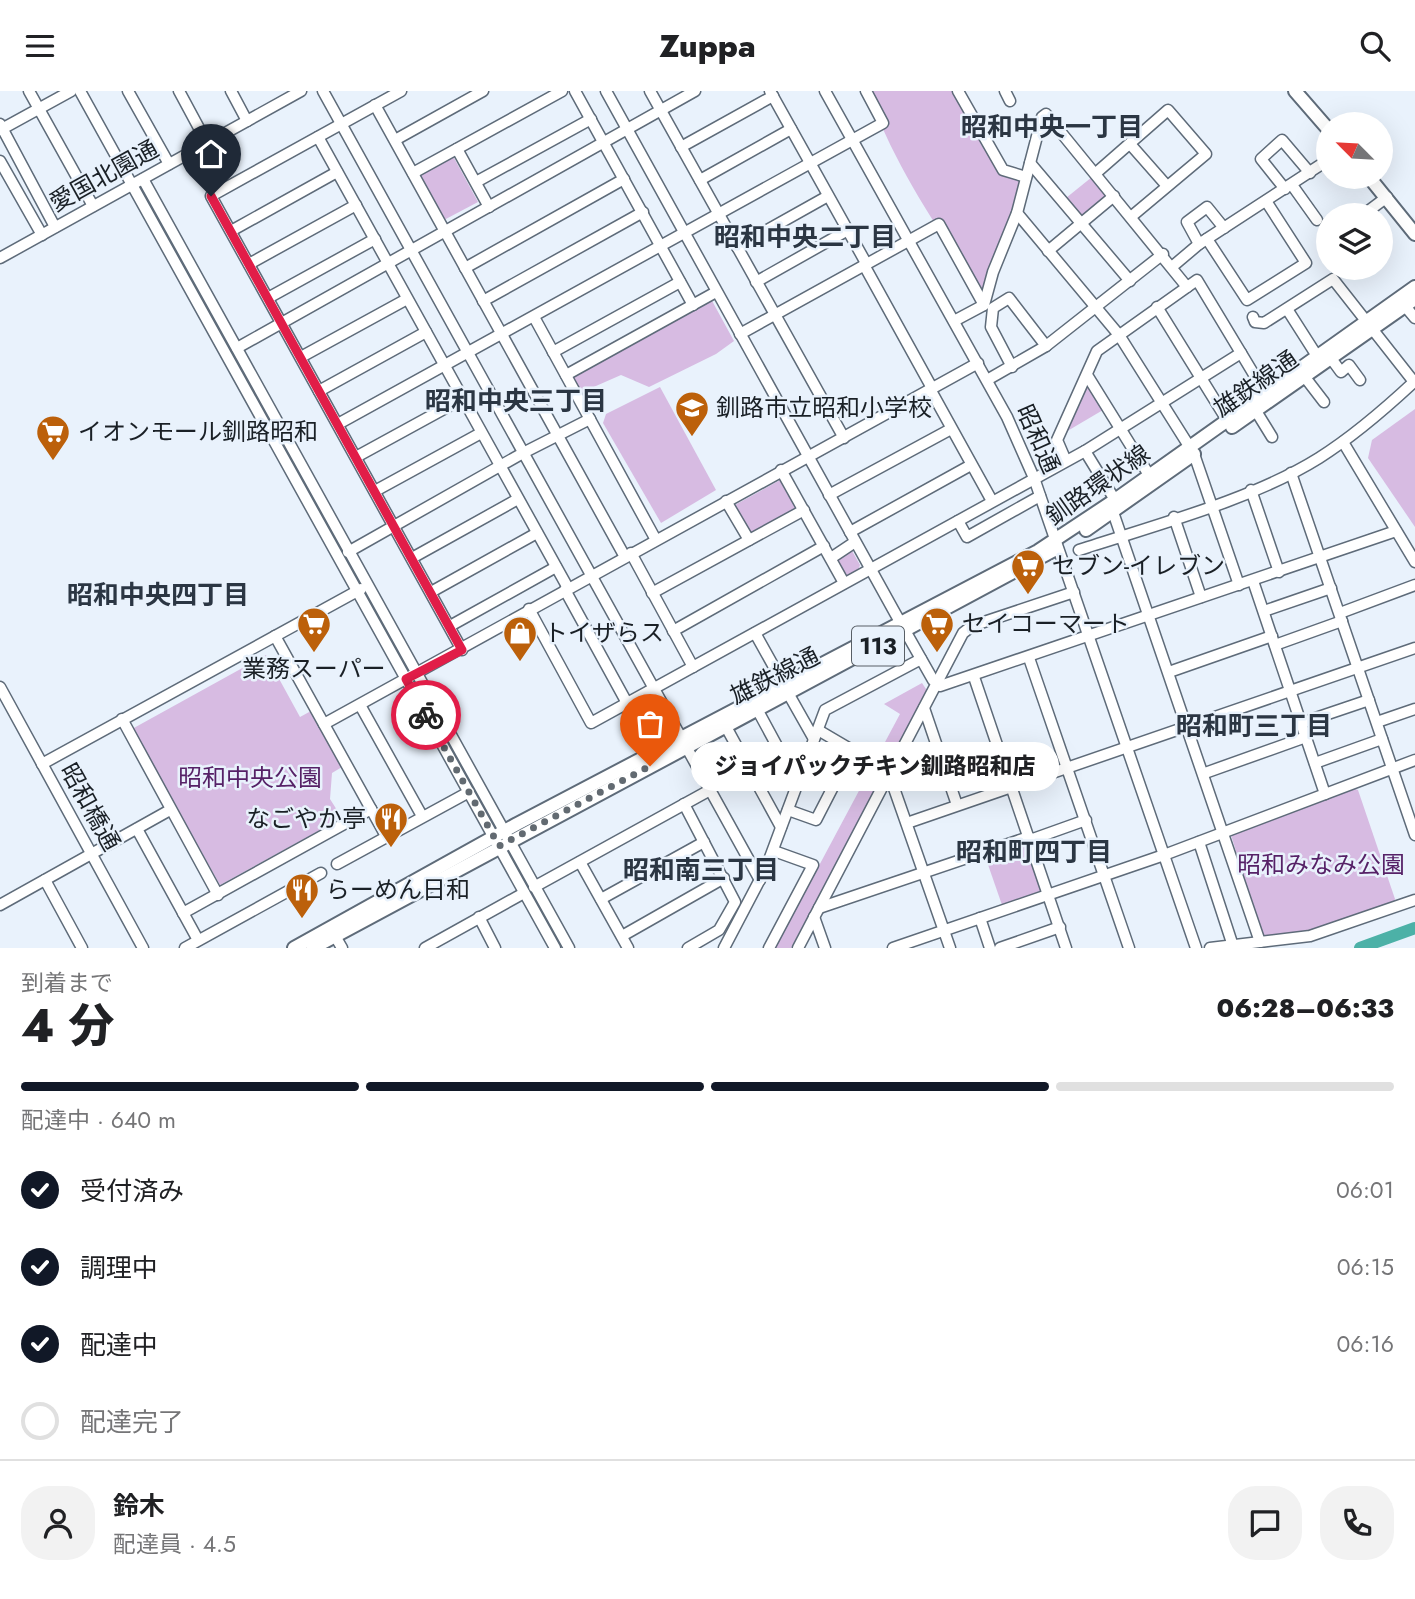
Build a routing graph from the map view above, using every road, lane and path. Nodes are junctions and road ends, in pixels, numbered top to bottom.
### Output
1 (29, 91) edge
2 (71, 91) edge
3 (80, 91) edge
4 (128, 91) edge
5 (179, 91) edge
6 (231, 91) edge
7 (301, 91) edge
8 (323, 91) edge
9 (401, 91) edge
10 (483, 91) edge
11 (562, 91) edge
12 (575, 91) edge
13 (606, 91) edge
14 (650, 91) edge
15 (695, 91) edge
16 (825, 91) edge
17 (866, 91) edge
18 (958, 91) edge
19 (1295, 91) edge
20 (772, 94) edge
21 (286, 95) edge
22 (375, 106) junction
23 (40, 109) junction
24 (661, 109) junction
25 (1316, 115) edge
26 (591, 119) junction
27 (247, 121) junction
28 (341, 124) junction
29 (1, 128) edge
30 (627, 129) junction
31 (791, 129) junction
32 (318, 137) junction
33 (852, 139) junction
34 (395, 140) junction
35 (604, 142) junction
36 (207, 143) junction
37 (1130, 144) junction
38 (681, 147) junction
39 (457, 149) junction
40 (0, 161) edge
41 (810, 163) junction
42 (1030, 163) junction
43 (169, 164) junction
44 (1316, 168) edge
45 (337, 172) junction
46 (413, 173) junction
47 (1096, 173) junction
48 (1310, 173) junction
49 (1026, 177) junction
50 (143, 179) junction
51 (624, 179) junction
52 (700, 180) junction
53 (476, 182) junction
54 (132, 185) junction
55 (1167, 186) junction
56 (1289, 187) junction
57 (1380, 189) edge
58 (828, 196) junction
59 (1114, 196) junction
60 (1387, 197) junction
61 (1266, 201) junction
62 (1379, 203) edge
63 (356, 205) junction
64 (93, 206) junction
65 (489, 207) junction
66 (643, 212) junction
67 (1017, 213) junction
68 (718, 214) junction
69 (1132, 216) junction
70 (1316, 219) edge
71 (1081, 224) junction
72 (55, 227) junction
73 (1224, 228) junction
74 (848, 230) junction
75 (231, 231) junction
76 (446, 232) junction
77 (684, 233) junction
78 (1415, 234) edge
79 (42, 235) junction
80 (375, 239) junction
81 (908, 240) junction
82 (1203, 241) junction
83 (661, 246) junction
84 (737, 247) junction
85 (411, 250) junction
86 (1048, 251) junction
87 (1163, 254) junction
88 (1, 256) edge
89 (387, 263) junction
90 (249, 264) junction
91 (865, 264) junction
92 (1173, 266) junction
93 (465, 268) junction
94 (1130, 281) junction
95 (680, 282) junction
96 (756, 282) junction
97 (1415, 286) edge
98 (1187, 287) junction
99 (716, 292) junction
100 (268, 298) junction
101 (407, 299) junction
102 (483, 301) junction
103 (1410, 302) edge
104 (693, 305) junction
105 (984, 305) junction
106 (1095, 307) junction
107 (1157, 307) junction
108 (1287, 309) junction
109 (775, 315) junction
110 (534, 317) junction
111 (1253, 317) dead end
112 (1415, 318) edge
113 (954, 321) junction
114 (281, 322) junction
115 (1368, 325) junction
116 (426, 332) junction
117 (502, 334) junction
118 (740, 334) junction
119 (1119, 335) junction
120 (1046, 346) junction
121 (237, 348) junction
122 (553, 352) junction
123 (468, 353) junction
124 (1241, 353) junction
125 (1324, 356) junction
126 (301, 357) junction
127 (978, 363) junction
128 (444, 365) junction
129 (1013, 367) junction
130 (566, 375) junction
131 (1087, 375) junction
132 (1304, 376) junction
133 (1202, 378) junction
134 (987, 380) junction
135 (1360, 380) dead end
136 (1414, 381) edge
137 (931, 389) junction
138 (319, 391) junction
139 (1265, 393) junction
140 (462, 399) junction
141 (1162, 403) junction
142 (1324, 403) dead end
143 (1256, 411) junction
144 (590, 419) junction
145 (1227, 420) junction
146 (338, 424) junction
147 (951, 429) junction
148 (1120, 429) junction
149 (481, 433) junction
150 (557, 436) junction
151 (1272, 437) dead end
152 (844, 438) junction
153 (1343, 442) junction
154 (1192, 450) junction
155 (1085, 451) junction
156 (523, 453) junction
157 (808, 456) junction
158 (356, 457) junction
159 (1066, 461) junction
160 (971, 465) junction
161 (500, 466) junction
162 (781, 470) junction
163 (1291, 473) junction
164 (1149, 475) junction
165 (1034, 478) junction
166 (1251, 490) junction
167 (375, 491) junction
168 (829, 495) junction
169 (1040, 496) junction
170 (518, 499) junction
171 (726, 501) junction
172 (992, 501) junction
173 (1212, 505) junction
174 (1114, 506) junction
175 (804, 510) junction
176 (1174, 517) junction
177 (958, 521) junction
178 (393, 525) junction
179 (1396, 531) junction
180 (537, 533) junction
181 (1122, 536) junction
182 (853, 537) junction
183 (656, 540) junction
184 (749, 540) junction
185 (1057, 544) junction
186 (824, 546) junction
187 (1079, 550) dead end
188 (348, 551) junction
189 (628, 555) junction
190 (412, 558) junction
191 (831, 558) junction
192 (1321, 558) junction
193 (1415, 562) edge
194 (556, 566) junction
195 (870, 568) junction
196 (1279, 572) junction
197 (592, 576) junction
198 (1253, 580) junction
199 (844, 583) junction
200 (1239, 585) junction
201 (1415, 585) edge
202 (368, 586) junction
203 (1331, 588) junction
204 (567, 589) junction
205 (358, 591) junction
206 (431, 592) junction
207 (1074, 592) junction
208 (652, 593) junction
209 (1201, 597) junction
210 (529, 610) junction
211 (1264, 611) junction
212 (1149, 615) junction
213 (1341, 617) junction
214 (450, 626) junction
215 (903, 627) junction
216 (673, 631) junction
217 (755, 633) junction
218 (275, 636) junction
219 (1089, 636) junction
220 (1274, 640) junction
221 (1415, 648) edge
222 (462, 650) junction
223 (1029, 657) junction
224 (921, 659) junction
225 (693, 667) junction
226 (1358, 668) junction
227 (1169, 671) junction
228 (416, 673) junction
229 (974, 677) junction
230 (406, 679) junction
231 (936, 684) junction
232 (0, 687) edge
233 (654, 688) junction
234 (786, 689) junction
235 (1291, 691) junction
236 (1369, 700) junction
237 (627, 703) junction
238 (360, 705) junction
239 (924, 708) junction
240 (757, 709) junction
241 (1415, 709) edge
242 (122, 719) junction
243 (1377, 722) junction
244 (1301, 723) junction
245 (324, 724) junction
246 (725, 725) junction
247 (1187, 727) junction
248 (816, 734) junction
249 (1306, 737) junction
250 (1382, 739) junction
251 (684, 742) junction
252 (1126, 747) junction
253 (1415, 761) edge
254 (1315, 763) junction
255 (43, 764) junction
256 (1067, 767) junction
257 (1392, 769) junction
258 (889, 773) junction
259 (1205, 773) junction
260 (797, 783) junction
261 (1012, 787) junction
262 (709, 790) junction
263 (469, 792) junction
264 (1325, 795) junction
265 (684, 804) junction
266 (957, 805) junction
267 (371, 809) junction
268 (170, 810) junction
269 (788, 810) junction
270 (422, 816) junction
271 (1086, 820) junction
272 (1413, 821) edge
273 (907, 823) junction
274 (781, 827) junction
275 (137, 829) junction
276 (1223, 832) junction
277 (1415, 835) edge
278 (386, 836) junction
279 (501, 839) junction
280 (1029, 839) junction
281 (704, 842) junction
282 (1199, 842) junction
283 (774, 851) junction
284 (92, 853) junction
285 (1164, 855) junction
286 (580, 862) junction
287 (337, 864) dead end
288 (321, 873) dead end
289 (925, 873) junction
290 (1104, 876) junction
291 (724, 878) junction
292 (45, 880) junction
293 (760, 880) junction
294 (534, 887) junction
295 (524, 893) junction
296 (218, 895) junction
297 (1049, 895) junction
298 (601, 899) junction
299 (1415, 900) edge
300 (0, 905) edge
301 (817, 912) junction
302 (183, 913) junction
303 (479, 918) junction
304 (979, 918) junction
305 (1060, 927) junction
306 (944, 931) junction
307 (335, 936) junction
308 (622, 936) junction
309 (198, 940) junction
310 (1261, 942) junction
311 (1233, 946) junction
312 (82, 948) edge
313 (143, 948) edge
314 (185, 948) edge
315 (294, 948) edge
316 (313, 948) edge
317 (342, 948) edge
318 (425, 948) edge
319 (495, 948) edge
320 (555, 948) edge
321 (569, 948) edge
322 (628, 948) edge
323 (688, 948) edge
324 (724, 948) edge
325 (769, 948) edge
326 (797, 948) edge
327 (825, 948) edge
328 (893, 948) edge
329 (950, 948) edge
330 (990, 948) edge
331 (1000, 948) edge
332 (1066, 948) edge
333 (1129, 948) edge
334 (1196, 948) edge
335 (1210, 948) edge

1 - 23 street
2 - 23 street
3 - 54 street
4 - 43 street
5 - 36 street
6 - 27 street
7 - 21 street, 愛国北園通
8 - 28 street
9 - 22 street
10 - 34 street
11 - 39 street
12 - 26 street
13 - 30 street
14 - 24 street
15 - 24 street
16 - 33 street, 昭和通
17 - 33 street
18 - 49 street
19 - 25 main road
20 - 31 street
20 - 38 street
21 - 27 street, 愛国北園通
22 - 28 street
22 - 34 street
23 - 29 street
23 - 64 street
24 - 30 street
24 - 38 street
26 - 35 street
26 - 53 street
27 - 36 street, 愛国北園通
28 - 32 street
28 - 85 street
29 - 72 street
30 - 35 street
30 - 77 street
31 - 41 street
31 - 52 street
32 - 45 street
32 - 75 street
33 - 41 street
33 - 81 street, 昭和通
34 - 46 street
35 - 51 street
35 - 65 street
36 - 43 street, 愛国北園通
37 - 47 street
37 - 55 street
37 - 55 street
38 - 52 street
39 - 46 street
39 - 53 street
40 - 79 street
41 - 58 street
41 - 68 street
42 - 47 street
42 - 49 street
42 - 71 street
43 - 50 street, 愛国北園通
44 - 48 street
45 - 63 street
45 - 75 street
46 - 76 street
47 - 59 street
48 - 56 street
48 - 56 street
49 - 67 street
50 - 54 street, 愛国北園通
50 - 121 street
51 - 66 street
51 - 93 street
52 - 68 street
53 - 65 street
54 - 64 street, 愛国北園通
54 - 205 street
55 - 69 street
56 - 61 street
56 - 70 street
57 - 60 main road
58 - 74 street
58 - 84 street
59 - 69 street
59 - 71 street
60 - 62 street
60 - 78 main road
61 - 73 street
61 - 82 street
63 - 80 street
63 - 90 street
64 - 72 street, 愛国北園通
65 - 76 street
66 - 83 street
66 - 102 street
67 - 86 street
67 - 105 street
68 - 77 street
68 - 84 street
69 - 87 street
71 - 86 street
71 - 94 street
72 - 79 street, 愛国北園通
73 - 82 street
73 - 82 street
74 - 91 street
74 - 96 street
75 - 90 street
76 - 85 street
76 - 93 street
77 - 83 street
77 - 99 street
79 - 88 street, 愛国北園通
80 - 89 street
80 - 100 street
81 - 91 street
81 - 105 street
81 - 113 street, 昭和通
82 - 92 street
83 - 95 street
83 - 110 street
84 - 96 street
85 - 89 street
85 - 123 street
86 - 106 street
87 - 92 street
87 - 94 street
89 - 101 street
89 - 114 street
90 - 100 street
91 - 109 street
91 - 137 street
92 - 98 street
93 - 102 street
94 - 106 street
95 - 104 street
95 - 122 street
96 - 109 street
97 - 115 main road, 113
98 - 107 street
98 - 124 street
99 - 104 street
99 - 118 street
100 - 114 street
101 - 116 street
101 - 126 street
102 - 117 street
103 - 112 street
103 - 115 main road, 雄鉄線通 / 113
104 - 130 street
105 - 113 street
106 - 119 street
106 - 120 street
107 - 119 street
107 - 133 street
108 - 111 street
108 - 115 street
108 - 125 street
109 - 118 street
109 - 152 street
110 - 117 street
110 - 122 street
113 - 127 street, 昭和通
114 - 121 street
114 - 126 street
115 - 125 main road, 雄鉄線通 / 113
115 - 136 street
116 - 128 street
116 - 138 street
117 - 123 street
117 - 150 street
118 - 157 street
119 - 131 street
119 - 141 street
120 - 129 street
120 - 129 street
121 - 188 street
122 - 130 street
123 - 128 street
123 - 156 street
124 - 133 street
124 - 139 street
125 - 132 main road, 雄鉄線通 / 113
125 - 135 street
125 - 139 main road, 釧路環状線 / 113
126 - 138 street
127 - 134 street, 昭和通
127 - 137 street
128 - 140 street
128 - 146 street
129 - 134 street
130 - 144 street
131 - 148 street
131 - 159 street
132 - 142 street
132 - 143 main road, 雄鉄線通 / 113
133 - 141 street
133 - 145 street
134 - 165 street, 昭和通
136 - 153 street
137 - 147 street
137 - 152 street
138 - 146 street
139 - 145 main road, 釧路環状線 / 113
140 - 149 street
140 - 158 street
141 - 148 street
141 - 154 street
143 - 151 street
143 - 154 main road, 雄鉄線通 / 113
144 - 150 street
144 - 183 street
145 - 154 main road, 釧路環状線 / 113
146 - 158 street
147 - 160 street
147 - 168 street
148 - 155 street
148 - 164 street
149 - 161 street
149 - 167 street
150 - 156 street
150 - 189 street
152 - 157 street
153 - 163 street
153 - 179 street
154 - 164 main road, 釧路環状線 / 113
154 - 173 street
154 - 174 main road, 雄鉄線通 / 113
155 - 159 street
155 - 174 street
156 - 161 street
156 - 197 street
157 - 162 street
157 - 168 street
158 - 167 street
159 - 165 street
160 - 172 street
160 - 182 street
161 - 170 street
161 - 178 street
162 - 171 street
162 - 175 street
163 - 166 street
163 - 192 street
164 - 174 main road, 釧路環状線 / 113
165 - 169 street, 昭和通
165 - 172 street
166 - 173 street
166 - 196 street
167 - 178 street
168 - 182 street
169 - 177 street
169 - 185 street, 昭和通
170 - 180 street
170 - 190 street
171 - 183 street
171 - 184 street
172 - 177 street
173 - 176 street
173 - 200 street
174 - 181 street
174 - 185 main road, 雄鉄線通 / 113
175 - 184 street
175 - 186 street
176 - 181 street
176 - 209 street
177 - 195 street
178 - 188 street
178 - 190 street
179 - 192 street
179 - 193 street
180 - 194 street
180 - 206 street
181 - 187 street
181 - 212 street
182 - 191 street
182 - 195 street
183 - 189 street
184 - 208 street
185 - 207 street, 昭和通
185 - 215 main road, 雄鉄線通 / 113
186 - 191 street
186 - 216 street
188 - 202 street
189 - 197 street
189 - 208 street
190 - 206 street
191 - 199 street
192 - 196 street
192 - 203 street
194 - 204 street
194 - 214 street
195 - 199 street
195 - 215 street
196 - 198 street
197 - 204 street
197 - 233 street
198 - 200 street
198 - 211 street
199 - 217 street
200 - 209 street
201 - 213 street
202 - 205 street
202 - 228 street
203 - 211 street
203 - 213 street
204 - 210 street
204 - 237 street
205 - 218 street
205 - 230 street
206 - 214 street
207 - 219 street, 昭和通
207 - 231 street
208 - 216 street
209 - 212 street
210 - 222 street
210 - 237 street
211 - 220 street
212 - 219 street
212 - 227 street
213 - 220 street
213 - 226 street
214 - 222 street
215 - 224 street
215 - 234 main road, 雄鉄線通 / 113
216 - 225 street
217 - 225 street
217 - 234 street
218 - 242 street
218 - 245 street
219 - 223 street
219 - 252 street, 昭和通
220 - 227 street
220 - 235 street
221 - 226 street
222 - 228 street
223 - 229 street
223 - 256 street
224 - 231 street
224 - 248 street
225 - 233 street
226 - 235 street
226 - 236 street
227 - 247 street
228 - 230 street
228 - 279 street
229 - 231 street
229 - 261 street
230 - 238 street
230 - 263 street
231 - 239 street
232 - 255 street, 昭和橋通
233 - 237 street
233 - 251 street
234 - 240 main road, 雄鉄線通 / 113
234 - 248 street
234 - 251 main road, 雄鉄線通 / 113
235 - 244 street
235 - 247 street
236 - 243 street
236 - 244 street
238 - 245 street
238 - 270 street
239 - 258 street
239 - 266 street
240 - 246 main road, 雄鉄線通 / 113
240 - 260 street
241 - 243 street
242 - 255 street
242 - 268 street
243 - 250 street
244 - 249 street
245 - 267 street
246 - 251 main road, 雄鉄線通 / 113
246 - 274 street
247 - 252 street
247 - 259 street
248 - 260 street
248 - 269 street
249 - 254 street
249 - 259 street
250 - 254 street
250 - 257 street
251 - 262 street
251 - 279 main road, 雄鉄線通 / 113
252 - 256 street
252 - 285 street, 昭和通
253 - 257 street
254 - 264 street
255 - 284 street, 昭和橋通
256 - 261 street
256 - 271 street
257 - 264 street
257 - 272 street
258 - 273 street
258 - 301 street
259 - 276 street
260 - 269 street
261 - 266 street
261 - 280 street
262 - 265 street
262 - 293 street
263 - 270 street
263 - 279 street
264 - 276 street
265 - 281 street
265 - 286 street
266 - 273 street
267 - 278 street
267 - 296 street
268 - 275 street
268 - 296 street
269 - 274 street
270 - 278 street
271 - 280 street
271 - 290 street
272 - 277 street
273 - 289 street
274 - 283 street
275 - 284 street
275 - 302 street
276 - 282 street
276 - 310 street
278 - 287 street
279 - 294 street
279 - 295 street
279 - 307 main road, 雄鉄線通 / 113
279 - 315 main road, 雄鉄線通 / 113
280 - 289 street
280 - 297 street
281 - 291 street
281 - 298 street
282 - 285 street
282 - 311 street
283 - 293 street
283 - 325 street
284 - 292 street
284 - 313 street, 昭和橋通
285 - 290 street
285 - 334 street, 昭和通
286 - 294 street
286 - 298 street
288 - 309 street
289 - 301 street
289 - 306 street
290 - 297 street
290 - 333 street
291 - 308 street
291 - 323 street
292 - 300 street
292 - 312 street
293 - 324 street
294 - 321 street
295 - 303 street
295 - 320 street
296 - 302 street
297 - 304 street
297 - 305 street
298 - 308 street
299 - 310 street
301 - 326 street
301 - 327 street
302 - 309 street
303 - 318 street
303 - 319 street
304 - 306 street
304 - 330 street
305 - 331 street
305 - 332 street
306 - 328 street
306 - 329 street
307 - 316 main road, 雄鉄線通 / 113
307 - 317 street
308 - 322 street
309 - 314 street
310 - 311 street
311 - 335 street

